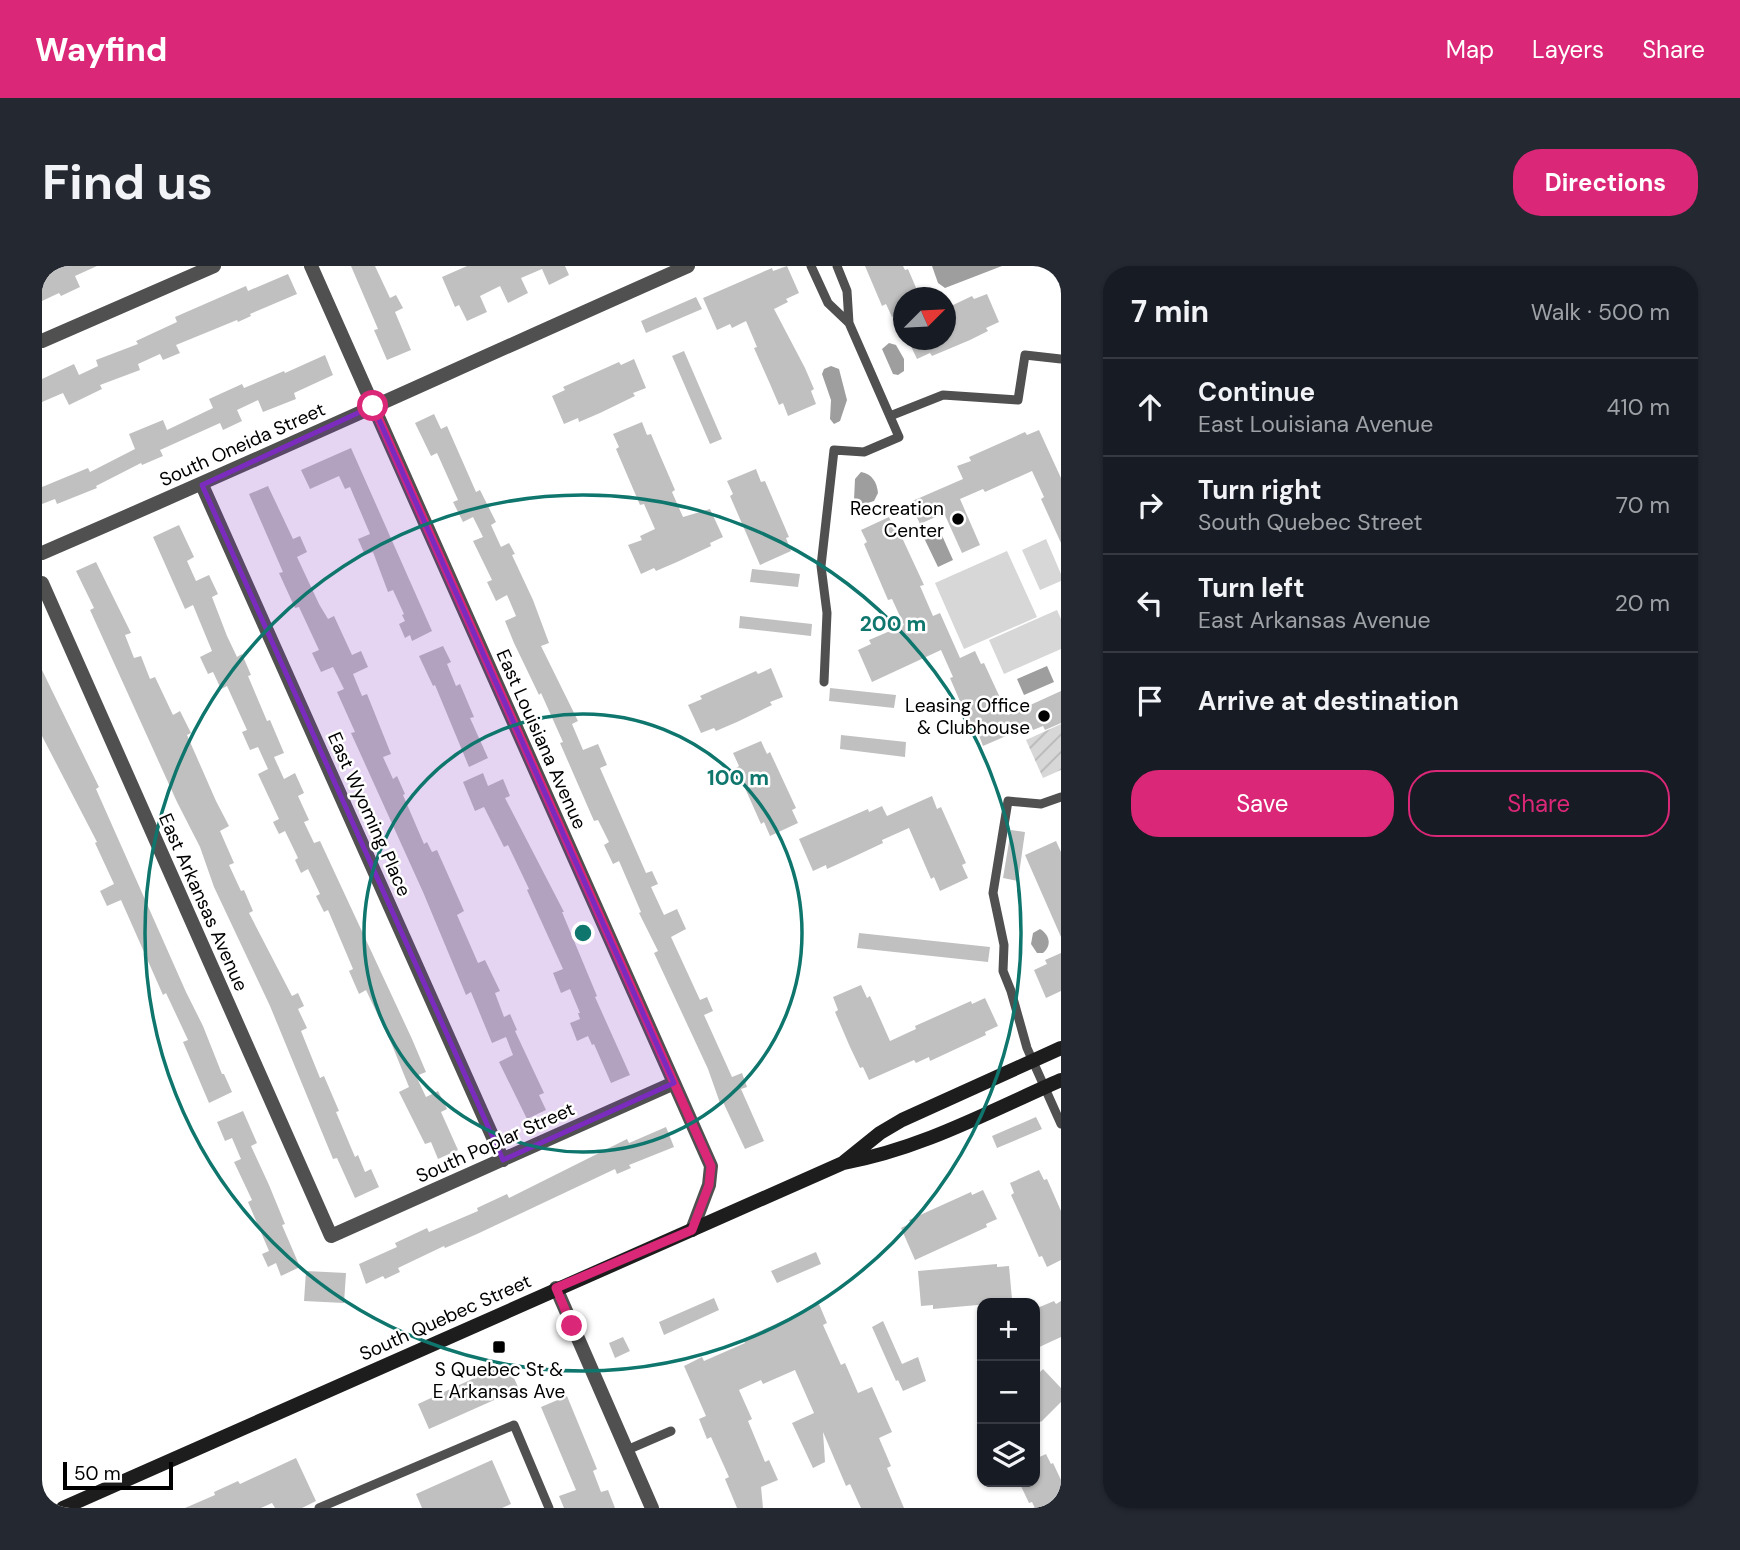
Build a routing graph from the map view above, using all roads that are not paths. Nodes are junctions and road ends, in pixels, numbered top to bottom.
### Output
1 (214, 266) edge
2 (311, 266) edge
3 (688, 266) edge
4 (811, 266) edge
5 (836, 266) edge
6 (849, 323) junction
7 (42, 341) edge
8 (1061, 359) edge
9 (373, 406) junction
10 (890, 416) junction
11 (202, 485) junction
12 (42, 553) edge
13 (42, 583) edge
14 (824, 682) dead end
15 (1061, 797) edge
16 (1061, 1048) edge
17 (1032, 1061) junction
18 (1061, 1080) edge
19 (674, 1083) junction
20 (1044, 1087) junction
21 (1061, 1124) edge
22 (503, 1160) junction
23 (843, 1163) junction
24 (692, 1230) junction
25 (331, 1236) joint
26 (556, 1288) junction
27 (671, 1431) dead end
28 (627, 1450) junction
29 (63, 1508) edge
30 (319, 1508) edge
31 (549, 1508) edge
32 (652, 1508) edge

1 - 7 street
2 - 9 street, East Louisiana Avenue
3 - 9 street, South Oneida Street
4 - 6 lane
5 - 6 lane
6 - 10 lane
8 - 10 lane
9 - 11 street, South Oneida Street
9 - 19 street, East Louisiana Avenue
10 - 14 lane
11 - 12 street, South Oneida Street
11 - 22 street, East Wyoming Place
13 - 25 street, East Arkansas Avenue
15 - 17 lane
16 - 17 main road, South Quebec Street
17 - 20 lane
17 - 23 main road, South Quebec Street
18 - 20 main road, South Quebec Street
19 - 22 street, South Poplar Street
19 - 24 street, East Louisiana Avenue
20 - 21 lane
20 - 23 main road, South Quebec Street
22 - 25 street, South Poplar Street
23 - 24 main road, South Quebec Street
24 - 26 main road, South Quebec Street
26 - 28 street
26 - 29 main road, South Quebec Street
27 - 28 lane
28 - 32 street
30 - 31 lane

